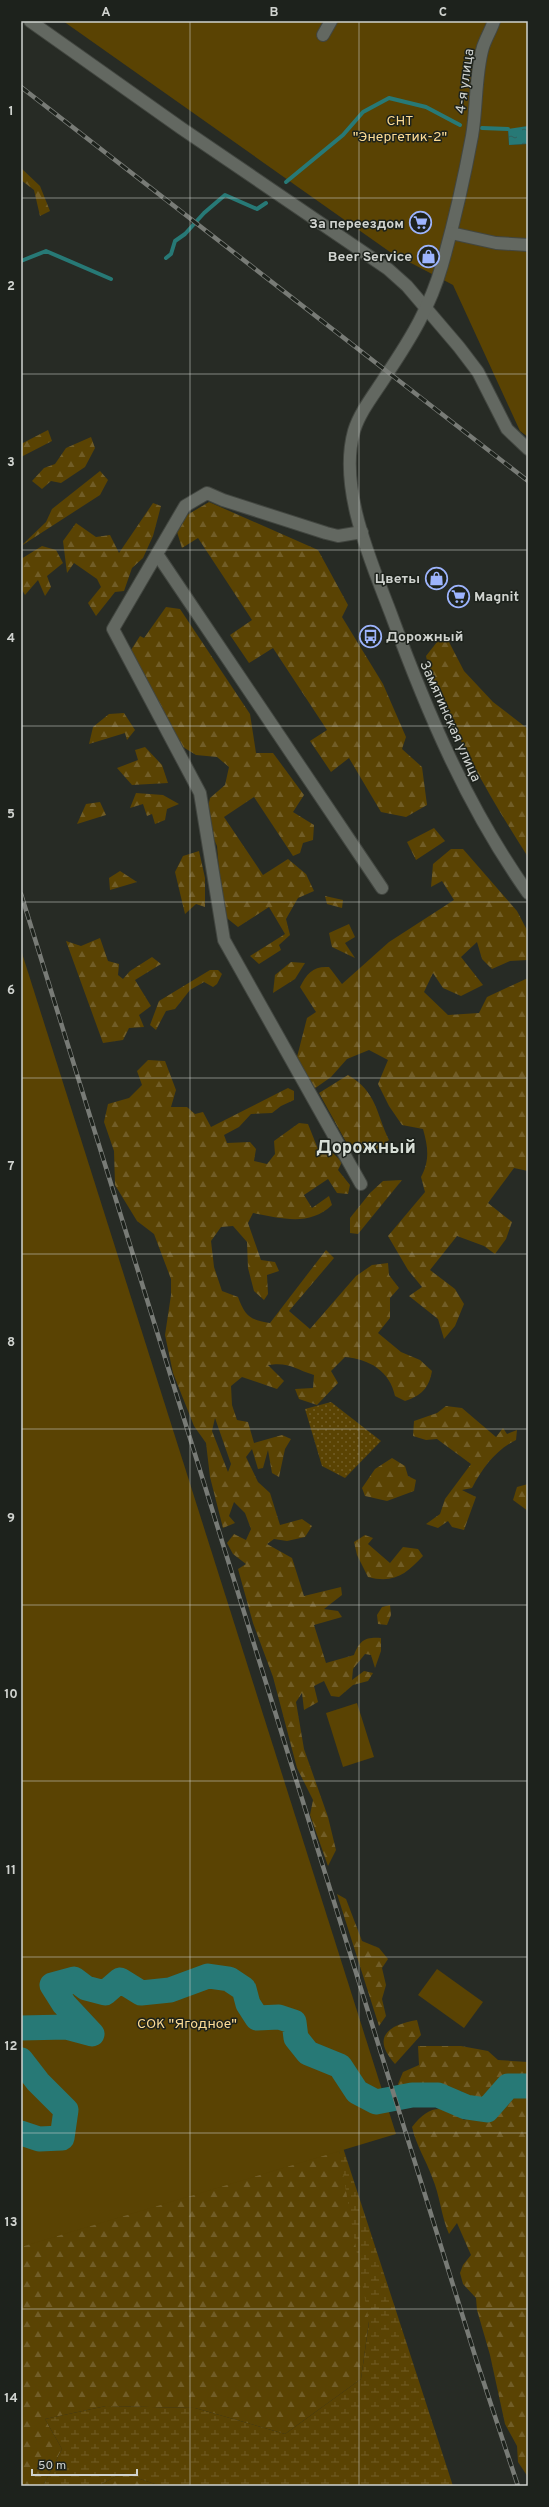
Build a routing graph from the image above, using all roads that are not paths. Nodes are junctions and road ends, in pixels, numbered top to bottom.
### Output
1 (30, 21) edge
2 (331, 21) edge
3 (494, 21) edge
4 (323, 35) dead end
5 (451, 234) junction
6 (528, 245) edge
7 (427, 310) junction
8 (528, 450) edge
9 (362, 532) junction
10 (157, 554) junction
11 (382, 888) dead end
12 (528, 893) edge
13 (361, 1184) dead end

1 - 7 street
2 - 4 street
3 - 5 street, 4-я улица
5 - 6 street
5 - 7 street, 4-я улица
7 - 8 street
7 - 9 street, Замятинская улица
9 - 10 street
9 - 12 street, Замятинская улица
10 - 11 street
10 - 13 street

